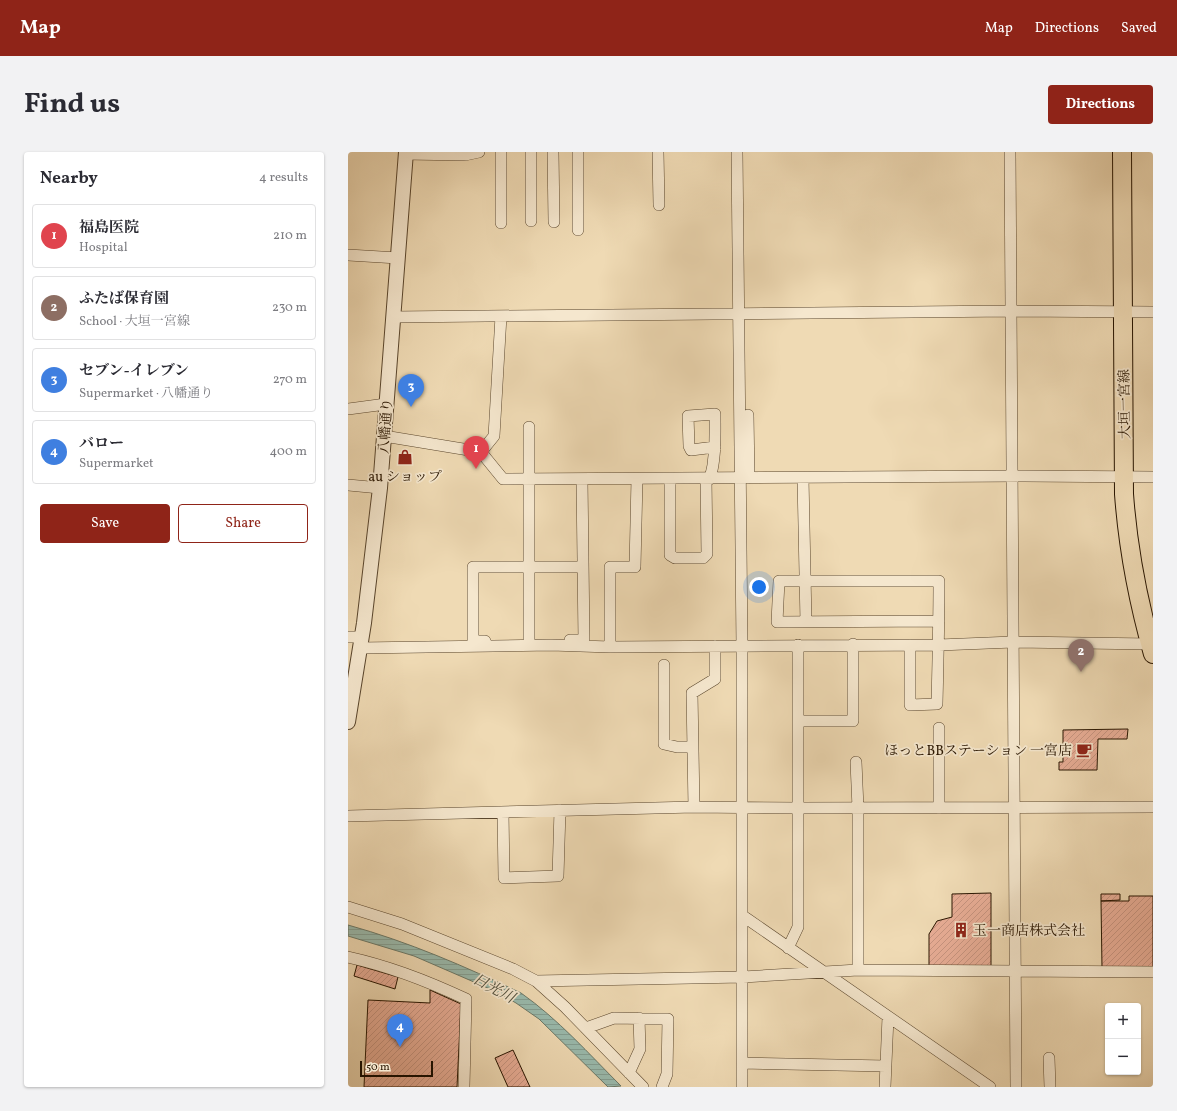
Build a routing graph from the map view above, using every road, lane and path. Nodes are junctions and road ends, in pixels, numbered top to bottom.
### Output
1 (479, 152) edge
2 (500, 152) edge
3 (531, 152) edge
4 (553, 152) edge
5 (578, 152) edge
6 (658, 152) edge
7 (737, 152) edge
8 (1010, 152) edge
9 (1122, 152) edge
10 (1132, 152) edge
11 (406, 153) edge
12 (659, 205) dead end
13 (531, 221) dead end
14 (554, 222) dead end
15 (501, 223) dead end
16 (578, 230) dead end
17 (348, 255) edge
18 (398, 258) junction
19 (1011, 311) junction
20 (1128, 312) junction
21 (1153, 312) edge
22 (738, 314) junction
23 (501, 316) junction
24 (394, 317) junction
25 (386, 404) junction
26 (348, 409) edge
27 (748, 415) dead end
28 (529, 427) dead end
29 (384, 436) junction
30 (715, 447) dead end
31 (481, 452) junction
32 (1012, 476) junction
33 (1130, 477) junction
34 (1153, 477) edge
35 (803, 478) junction
36 (637, 479) junction
37 (670, 479) junction
38 (708, 479) junction
39 (745, 479) junction
40 (530, 480) junction
41 (582, 480) junction
42 (348, 485) edge
43 (380, 488) junction
44 (529, 567) junction
45 (583, 567) junction
46 (806, 580) junction
47 (1153, 616) edge
48 (938, 621) junction
49 (806, 622) junction
50 (528, 639) junction
51 (356, 641) edge
52 (1013, 642) junction
53 (853, 644) junction
54 (798, 645) junction
55 (910, 645) junction
56 (938, 645) junction
57 (715, 646) junction
58 (742, 646) junction
59 (610, 647) junction
60 (1152, 649) edge
61 (664, 665) dead end
62 (798, 721) junction
63 (348, 722) edge
64 (939, 728) dead end
65 (692, 747) junction
66 (856, 762) dead end
67 (694, 807) junction
68 (743, 807) junction
69 (1015, 807) junction
70 (1153, 807) edge
71 (798, 808) junction
72 (858, 808) junction
73 (939, 808) junction
74 (560, 810) junction
75 (503, 812) junction
76 (348, 816) edge
77 (348, 907) edge
78 (743, 916) junction
79 (788, 948) junction
80 (348, 957) edge
81 (858, 970) junction
82 (1016, 971) junction
83 (823, 972) junction
84 (1153, 972) edge
85 (743, 977) junction
86 (536, 981) junction
87 (888, 1017) junction
88 (640, 1018) junction
89 (586, 1028) junction
90 (1049, 1058) dead end
91 (742, 1063) junction
92 (886, 1066) junction
93 (629, 1073) junction
94 (464, 1087) edge
95 (643, 1087) edge
96 (662, 1087) edge
97 (742, 1087) edge
98 (885, 1087) edge
99 (990, 1087) edge
100 (1016, 1087) edge
101 (1050, 1087) edge

1 - 11 street
2 - 15 street
3 - 13 street
4 - 14 street
5 - 16 street
6 - 12 street
7 - 22 street
8 - 19 street
9 - 20 main road, 大垣一宮線
10 - 20 main road, 大垣一宮線
11 - 18 street, 八幡通り
17 - 18 street
18 - 24 street, 八幡通り
19 - 20 street
19 - 22 street
19 - 32 street
20 - 21 street
20 - 33 main road, 大垣一宮線
22 - 23 street
22 - 39 street
23 - 24 street
23 - 31 street
24 - 25 street, 八幡通り
25 - 26 street
25 - 29 street, 八幡通り
27 - 39 street
28 - 40 street
29 - 31 street
29 - 43 street, 八幡通り
30 - 38 street
31 - 40 street
32 - 33 street
32 - 35 street
32 - 52 street
33 - 34 street
33 - 47 main road, 大垣一宮線
33 - 60 main road, 大垣一宮線
35 - 39 street
35 - 46 street
36 - 37 street
36 - 41 street
36 - 59 street
37 - 38 street
37 - 38 street
38 - 39 street
39 - 58 street
40 - 41 street
40 - 44 street
41 - 45 street
42 - 43 street
43 - 51 street, 八幡通り
44 - 45 street
44 - 50 street
44 - 50 street
45 - 50 street
46 - 48 street
46 - 49 street
46 - 49 street
48 - 49 street
48 - 56 street
51 - 59 street
51 - 63 street, 八幡通り
52 - 56 street
52 - 60 street
52 - 69 street
53 - 54 street
53 - 55 street
53 - 62 street
54 - 58 street
54 - 62 street
55 - 56 street
55 - 56 street
57 - 58 street
57 - 59 street
57 - 65 street
58 - 68 street
61 - 65 street
62 - 71 street
64 - 73 street
65 - 67 street
66 - 72 street
67 - 68 street
67 - 74 street
68 - 71 street
68 - 78 street
69 - 70 street
69 - 73 street
69 - 82 street
71 - 72 street
71 - 79 street
72 - 73 street
72 - 81 street
74 - 75 street
74 - 75 street
75 - 76 street
77 - 86 street
78 - 79 street
78 - 85 street
79 - 83 street
80 - 94 street
81 - 82 street
81 - 83 street
82 - 84 street
82 - 100 street
83 - 85 street
83 - 87 street
85 - 86 street
85 - 91 street
86 - 89 street
87 - 92 street
87 - 99 street
88 - 89 street
88 - 93 street
88 - 96 street
89 - 93 street
90 - 101 street
91 - 92 street
91 - 97 street
92 - 98 street
93 - 95 street

